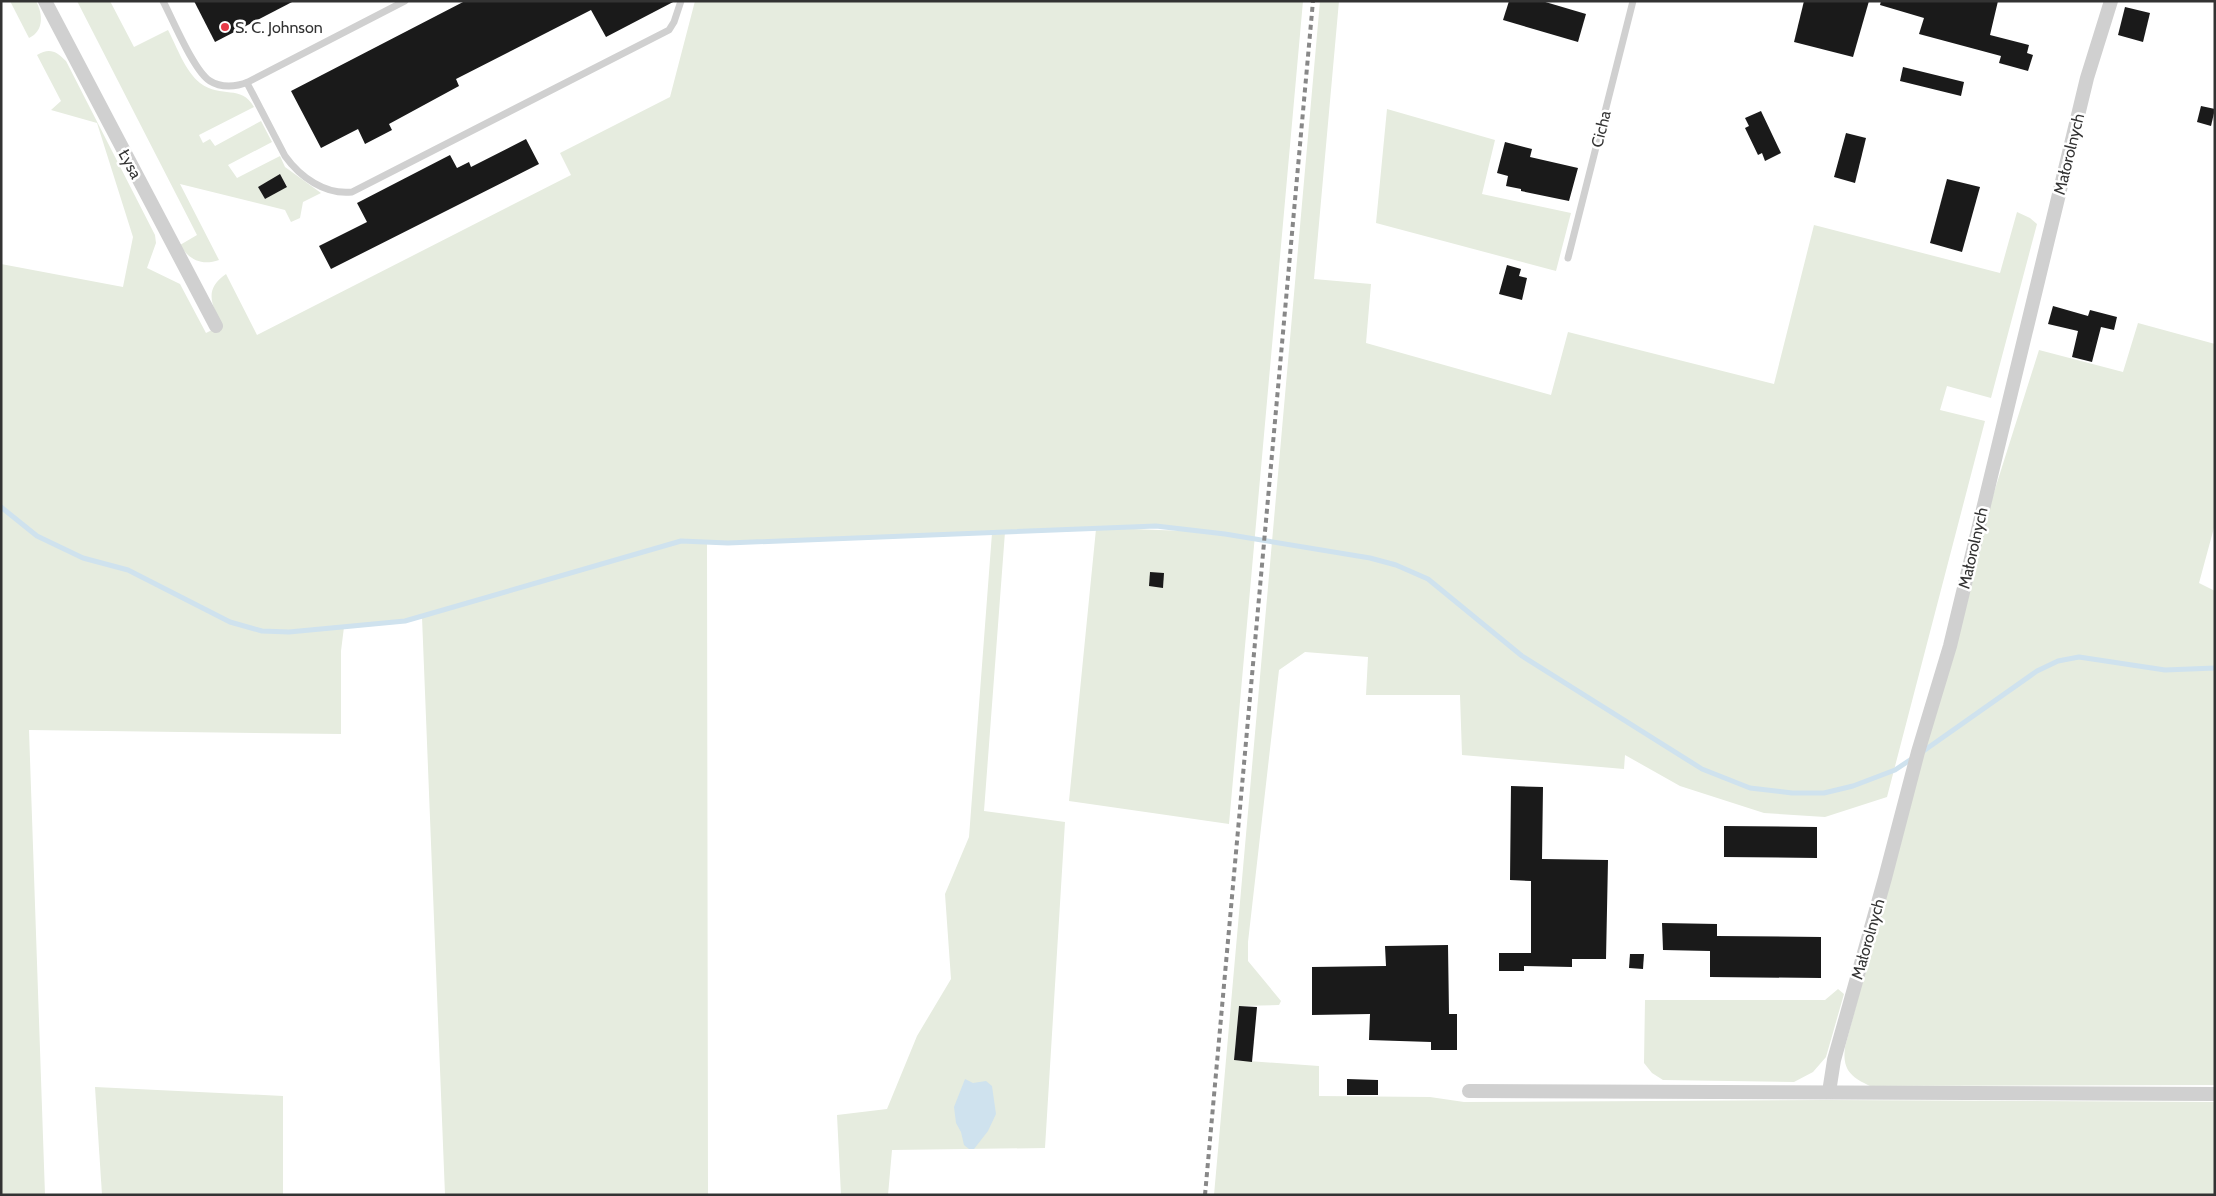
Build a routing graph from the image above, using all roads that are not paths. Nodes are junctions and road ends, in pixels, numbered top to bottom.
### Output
1 (45, 1) edge
2 (163, 1) edge
3 (405, 1) edge
4 (681, 1) edge
5 (1633, 1) edge
6 (2111, 1) edge
7 (247, 83) junction
8 (1568, 258) dead end
9 (216, 326) dead end
10 (1469, 1090) dead end
11 (1829, 1092) junction
12 (2215, 1094) edge

1 - 9 street, Łysa
2 - 7 lane
3 - 7 lane
4 - 7 lane
5 - 8 lane, Cicha
6 - 11 street, Małorolnych
10 - 11 street
11 - 12 street

